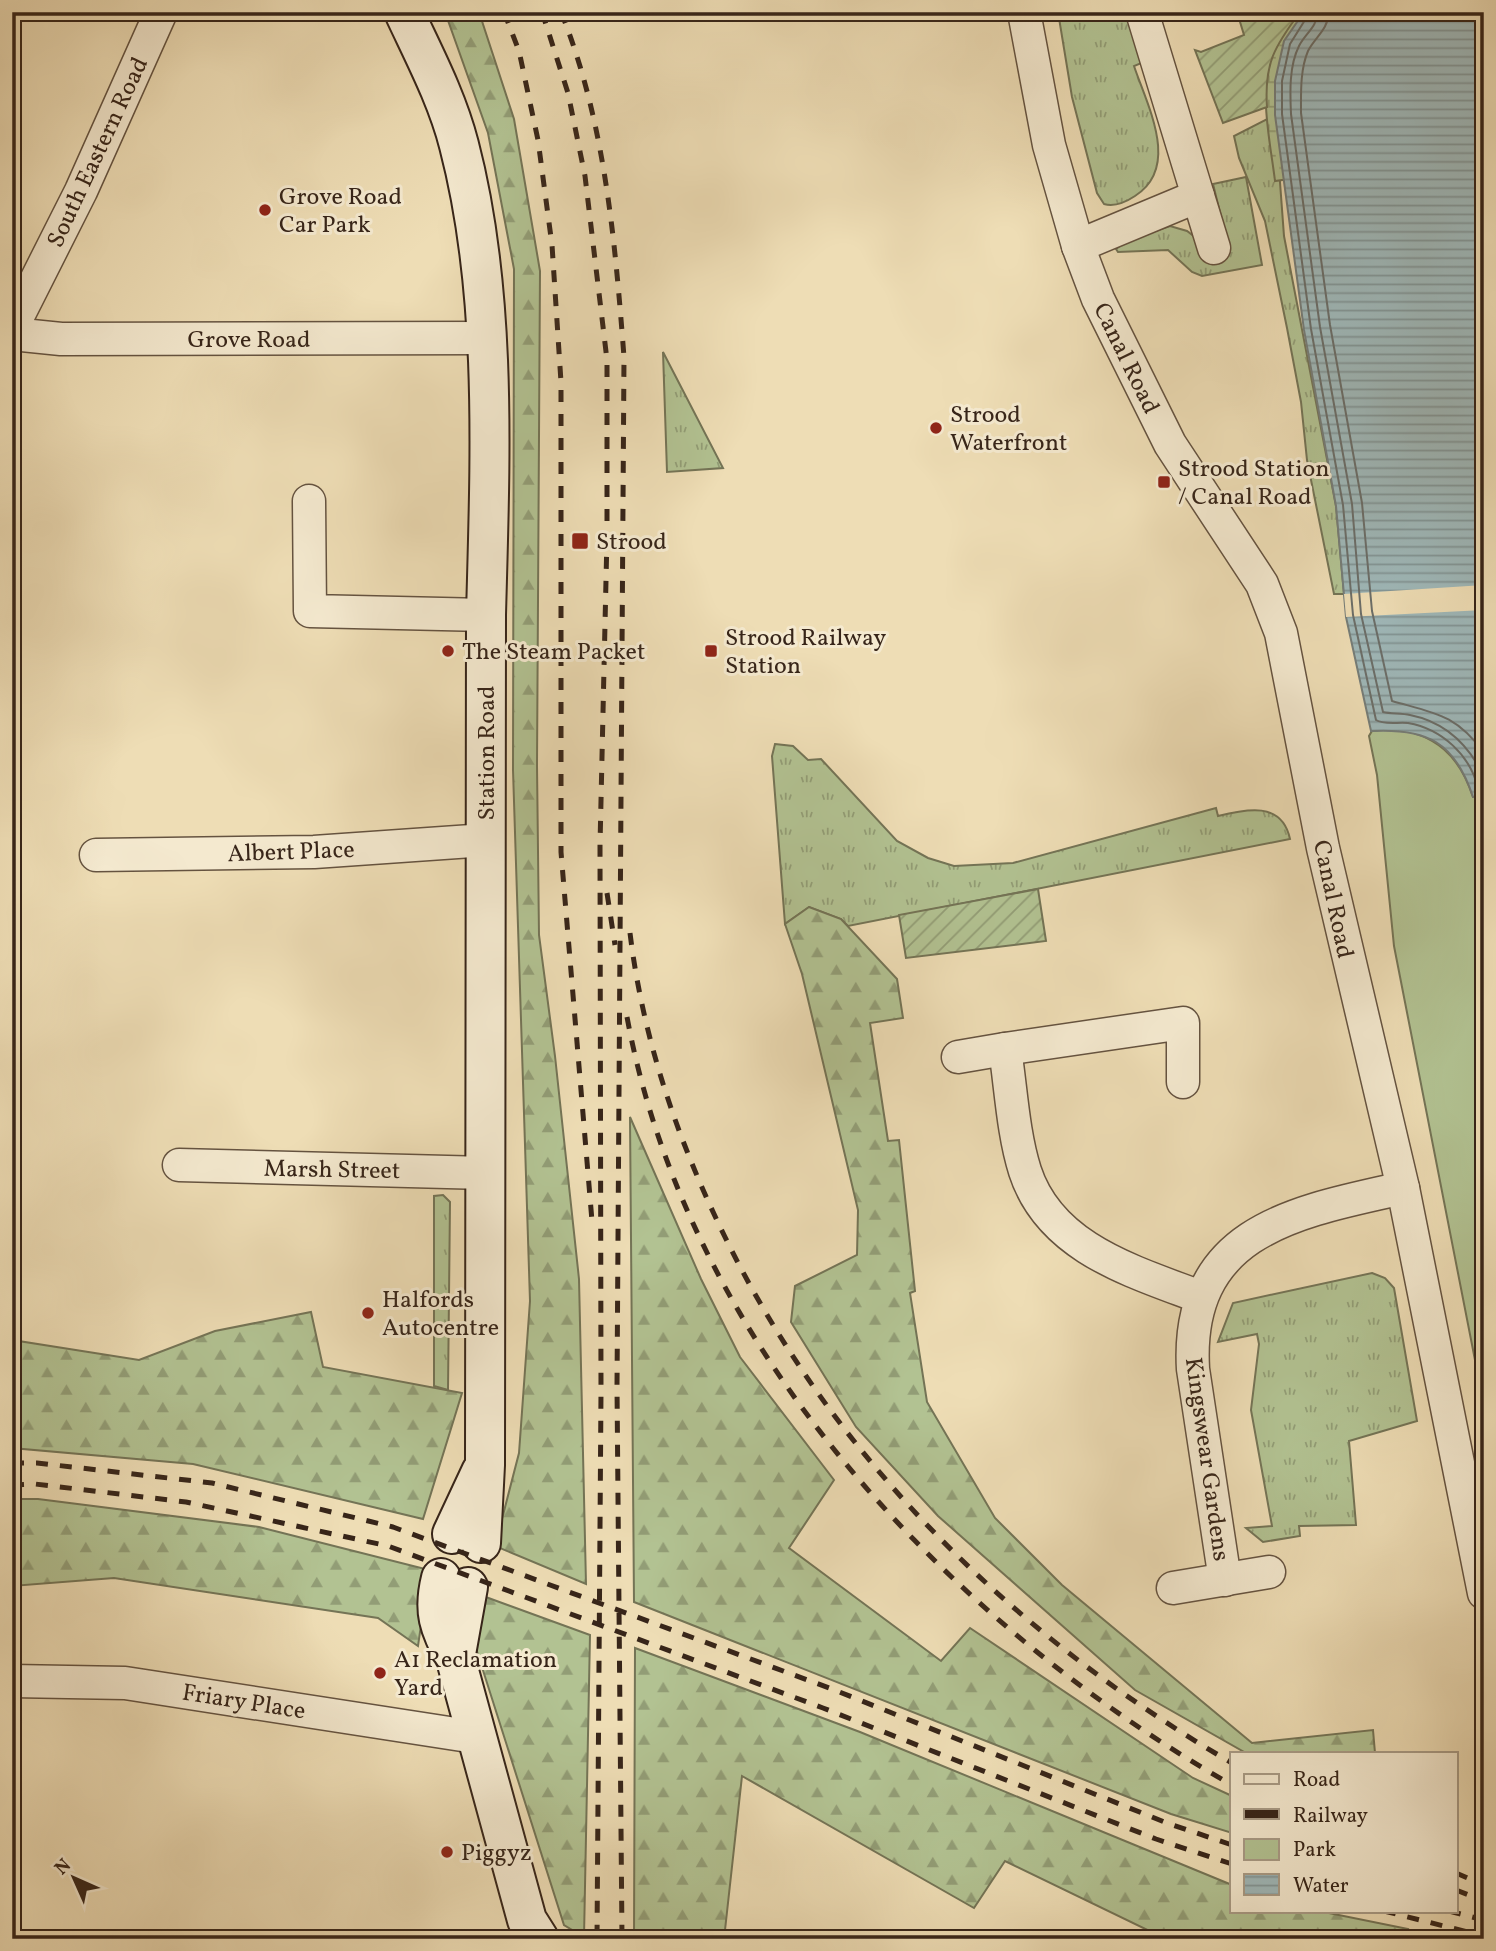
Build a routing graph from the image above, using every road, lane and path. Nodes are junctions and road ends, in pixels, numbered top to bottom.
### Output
1 (161, 12) edge
2 (404, 12) edge
3 (1024, 12) edge
4 (1142, 12) edge
5 (1198, 195) junction
6 (1078, 246) junction
7 (1214, 248) dead end
8 (12, 328) edge
9 (12, 334) edge
10 (486, 338) junction
11 (309, 501) dead end
12 (486, 615) junction
13 (486, 840) junction
14 (96, 855) dead end
15 (1005, 1049) junction
16 (958, 1057) dead end
17 (1183, 1082) dead end
18 (179, 1166) dead end
19 (486, 1173) junction
20 (1403, 1188) junction
21 (1200, 1297) junction
22 (467, 1538) dead end
23 (1269, 1573) dead end
24 (1225, 1580) junction
25 (454, 1582) dead end
26 (1173, 1588) dead end
27 (1484, 1593) edge
28 (12, 1681) edge
29 (475, 1737) junction
30 (528, 1933) edge

1 - 8 street, South Eastern Road
2 - 10 main road, Station Road
3 - 6 street, Canal Road
4 - 5 street
5 - 6 street
5 - 7 street
6 - 20 street, Canal Road
9 - 10 street, Grove Road
10 - 12 main road, Station Road
11 - 12 street
12 - 13 main road, Station Road
13 - 14 street, Albert Place
13 - 19 main road, Station Road
15 - 16 street
15 - 17 street
15 - 21 street
18 - 19 street, Marsh Street
19 - 22 main road, Station Road
20 - 21 street, Kingswear Gardens
20 - 27 street, Canal Road
21 - 24 street, Kingswear Gardens
23 - 24 street, Kingswear Gardens
24 - 26 street, Kingswear Gardens
25 - 29 main road
28 - 29 street, Friary Place
29 - 30 main road

